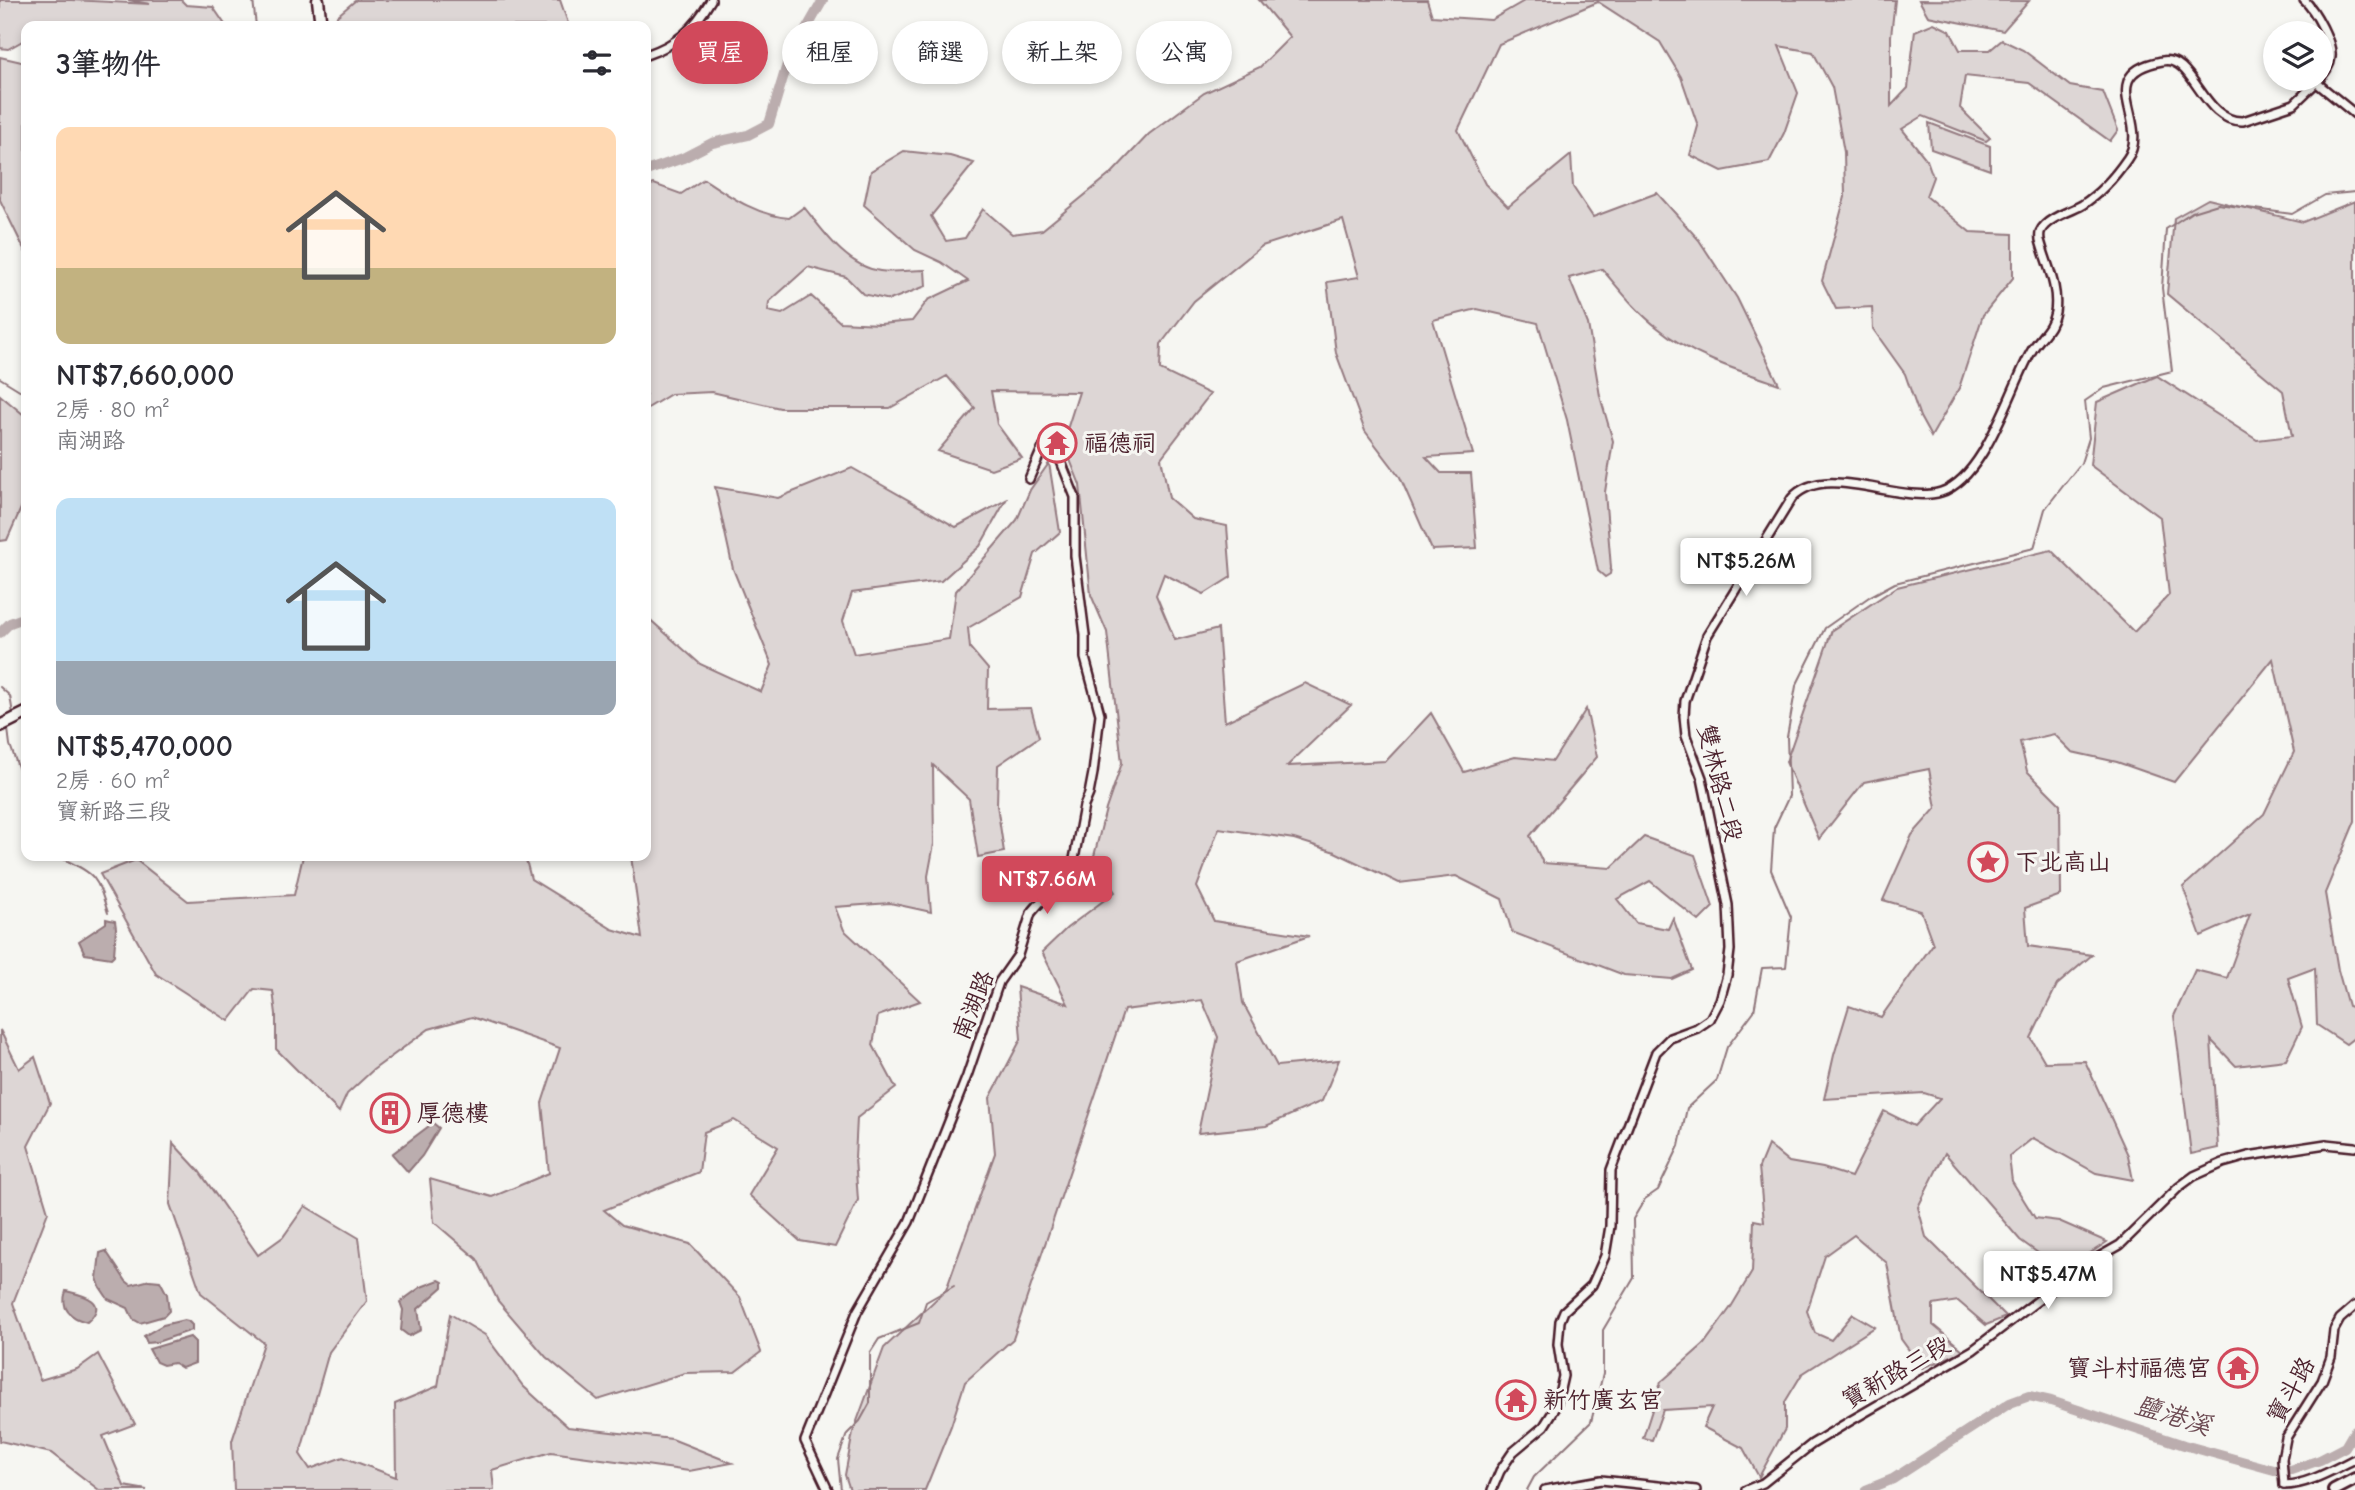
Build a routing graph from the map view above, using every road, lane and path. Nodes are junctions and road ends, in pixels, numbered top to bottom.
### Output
1 (318, 0) edge
2 (711, 0) edge
3 (2304, 0) edge
4 (320, 21) edge
5 (2318, 21) edge
6 (651, 53) edge
7 (2308, 91) edge
8 (2331, 91) edge
9 (2355, 114) edge
10 (1029, 479) dead end
11 (21, 716) edge
12 (0, 726) edge
13 (2355, 1147) edge
14 (2355, 1306) edge
15 (2355, 1459) edge
16 (2355, 1479) edge
17 (2282, 1487) edge
18 (828, 1490) edge
19 (1492, 1490) edge
20 (1545, 1490) edge
21 (1696, 1490) edge
22 (1746, 1490) edge
23 (2334, 1490) edge

1 - 4 main road
2 - 6 street
3 - 5 street
7 - 19 street, 雙林路二段
8 - 9 street
10 - 18 street, 南湖路
11 - 12 main road
13 - 22 street, 寶新路三段
14 - 17 street, 寶斗路
15 - 17 street
16 - 23 highway
20 - 21 street

